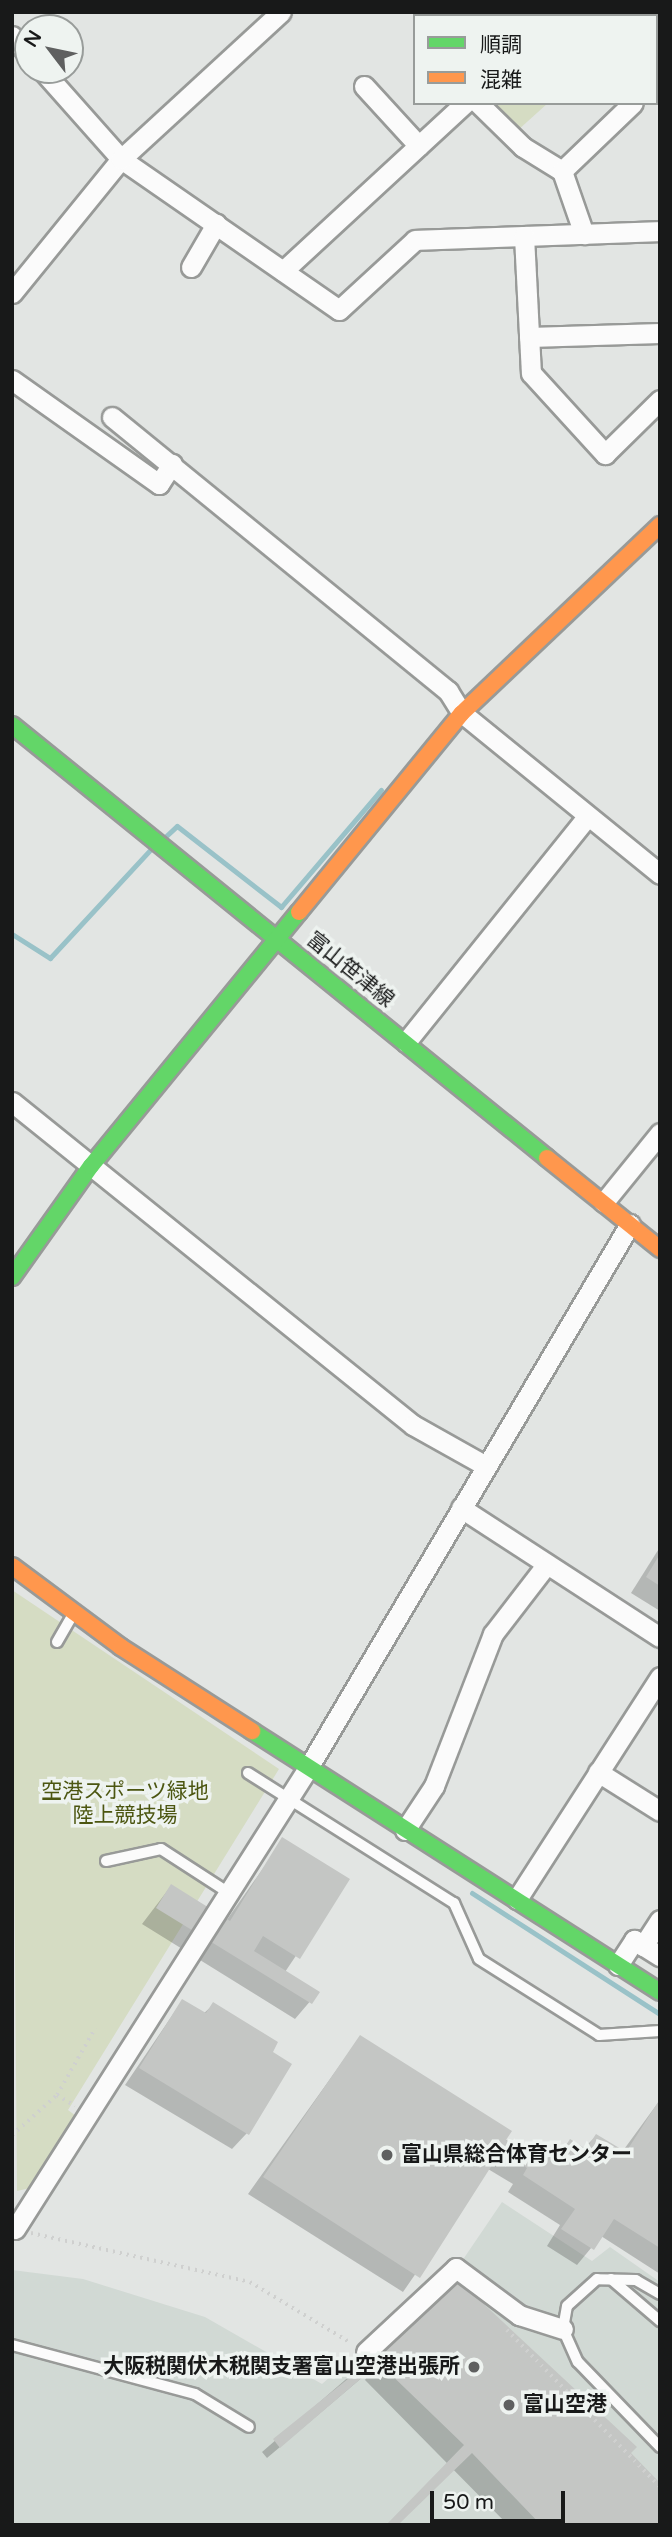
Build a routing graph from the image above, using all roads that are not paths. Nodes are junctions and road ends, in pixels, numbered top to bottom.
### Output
1 (281, 12) edge
2 (54, 84) edge
3 (364, 86) dead end
4 (463, 105) edge
5 (480, 105) edge
6 (631, 105) edge
7 (419, 146) junction
8 (121, 159) junction
9 (562, 171) junction
10 (216, 224) junction
11 (660, 230) edge
12 (584, 234) junction
13 (524, 236) junction
14 (191, 267) dead end
15 (283, 271) junction
16 (12, 293) edge
17 (660, 333) edge
18 (529, 337) junction
19 (12, 380) edge
20 (660, 400) edge
21 (112, 417) dead end
22 (172, 464) junction
23 (660, 525) edge
24 (462, 713) junction
25 (12, 725) edge
26 (587, 816) junction
27 (660, 874) edge
28 (278, 940) junction
29 (406, 1042) junction
30 (12, 1102) edge
31 (660, 1133) edge
32 (91, 1166) junction
33 (604, 1202) junction
34 (630, 1224) junction
35 (660, 1249) edge
36 (12, 1277) edge
37 (486, 1466) junction
38 (461, 1508) junction
39 (547, 1564) junction
40 (12, 1566) edge
41 (74, 1614) junction
42 (660, 1637) edge
43 (57, 1642) dead end
44 (660, 1677) edge
45 (308, 1768) junction
46 (598, 1772) junction
47 (248, 1773) dead end
48 (288, 1800) junction
49 (660, 1811) edge
50 (405, 1830) junction
51 (106, 1861) dead end
52 (229, 1893) junction
53 (517, 1899) junction
54 (660, 1920) edge
55 (651, 1951) edge
56 (618, 1965) junction
57 (660, 1992) edge
58 (660, 2031) edge
59 (15, 2229) road end
60 (597, 2279) junction
61 (660, 2294) edge
62 (660, 2321) edge
63 (564, 2329) junction
64 (12, 2345) edge
65 (366, 2351) road end
66 (249, 2427) dead end
67 (660, 2448) edge

1 - 8 street
2 - 8 street
3 - 7 street
4 - 7 street
5 - 9 street
6 - 9 street
7 - 15 street
8 - 10 street
8 - 16 street
9 - 12 street
10 - 14 street
10 - 15 street
11 - 12 street
12 - 13 street
13 - 15 street
13 - 18 street
17 - 18 street
18 - 20 street
19 - 22 street
21 - 22 street
22 - 24 street
23 - 24 street
24 - 26 street
24 - 28 street
25 - 28 street, 富山笹津線
26 - 27 street
26 - 29 street
28 - 29 street, 富山笹津線
28 - 32 street
29 - 33 street, 富山笹津線
30 - 32 street
31 - 33 street
32 - 36 street
32 - 37 street
33 - 34 street, 富山笹津線
34 - 35 street, 富山笹津線
34 - 37 street
37 - 38 street
38 - 39 street
38 - 45 street
39 - 42 street
39 - 50 street
40 - 41 street
41 - 43 lane
41 - 45 street
44 - 46 street
45 - 48 street
45 - 50 street
46 - 49 street
46 - 53 street
47 - 48 lane
48 - 52 street
48 - 58 lane
50 - 53 street
51 - 52 lane
52 - 59 street
53 - 56 street
54 - 55 street
55 - 56 street
56 - 57 street
60 - 61 lane
60 - 62 lane
60 - 63 lane
63 - 65 street
63 - 67 lane
64 - 66 lane

